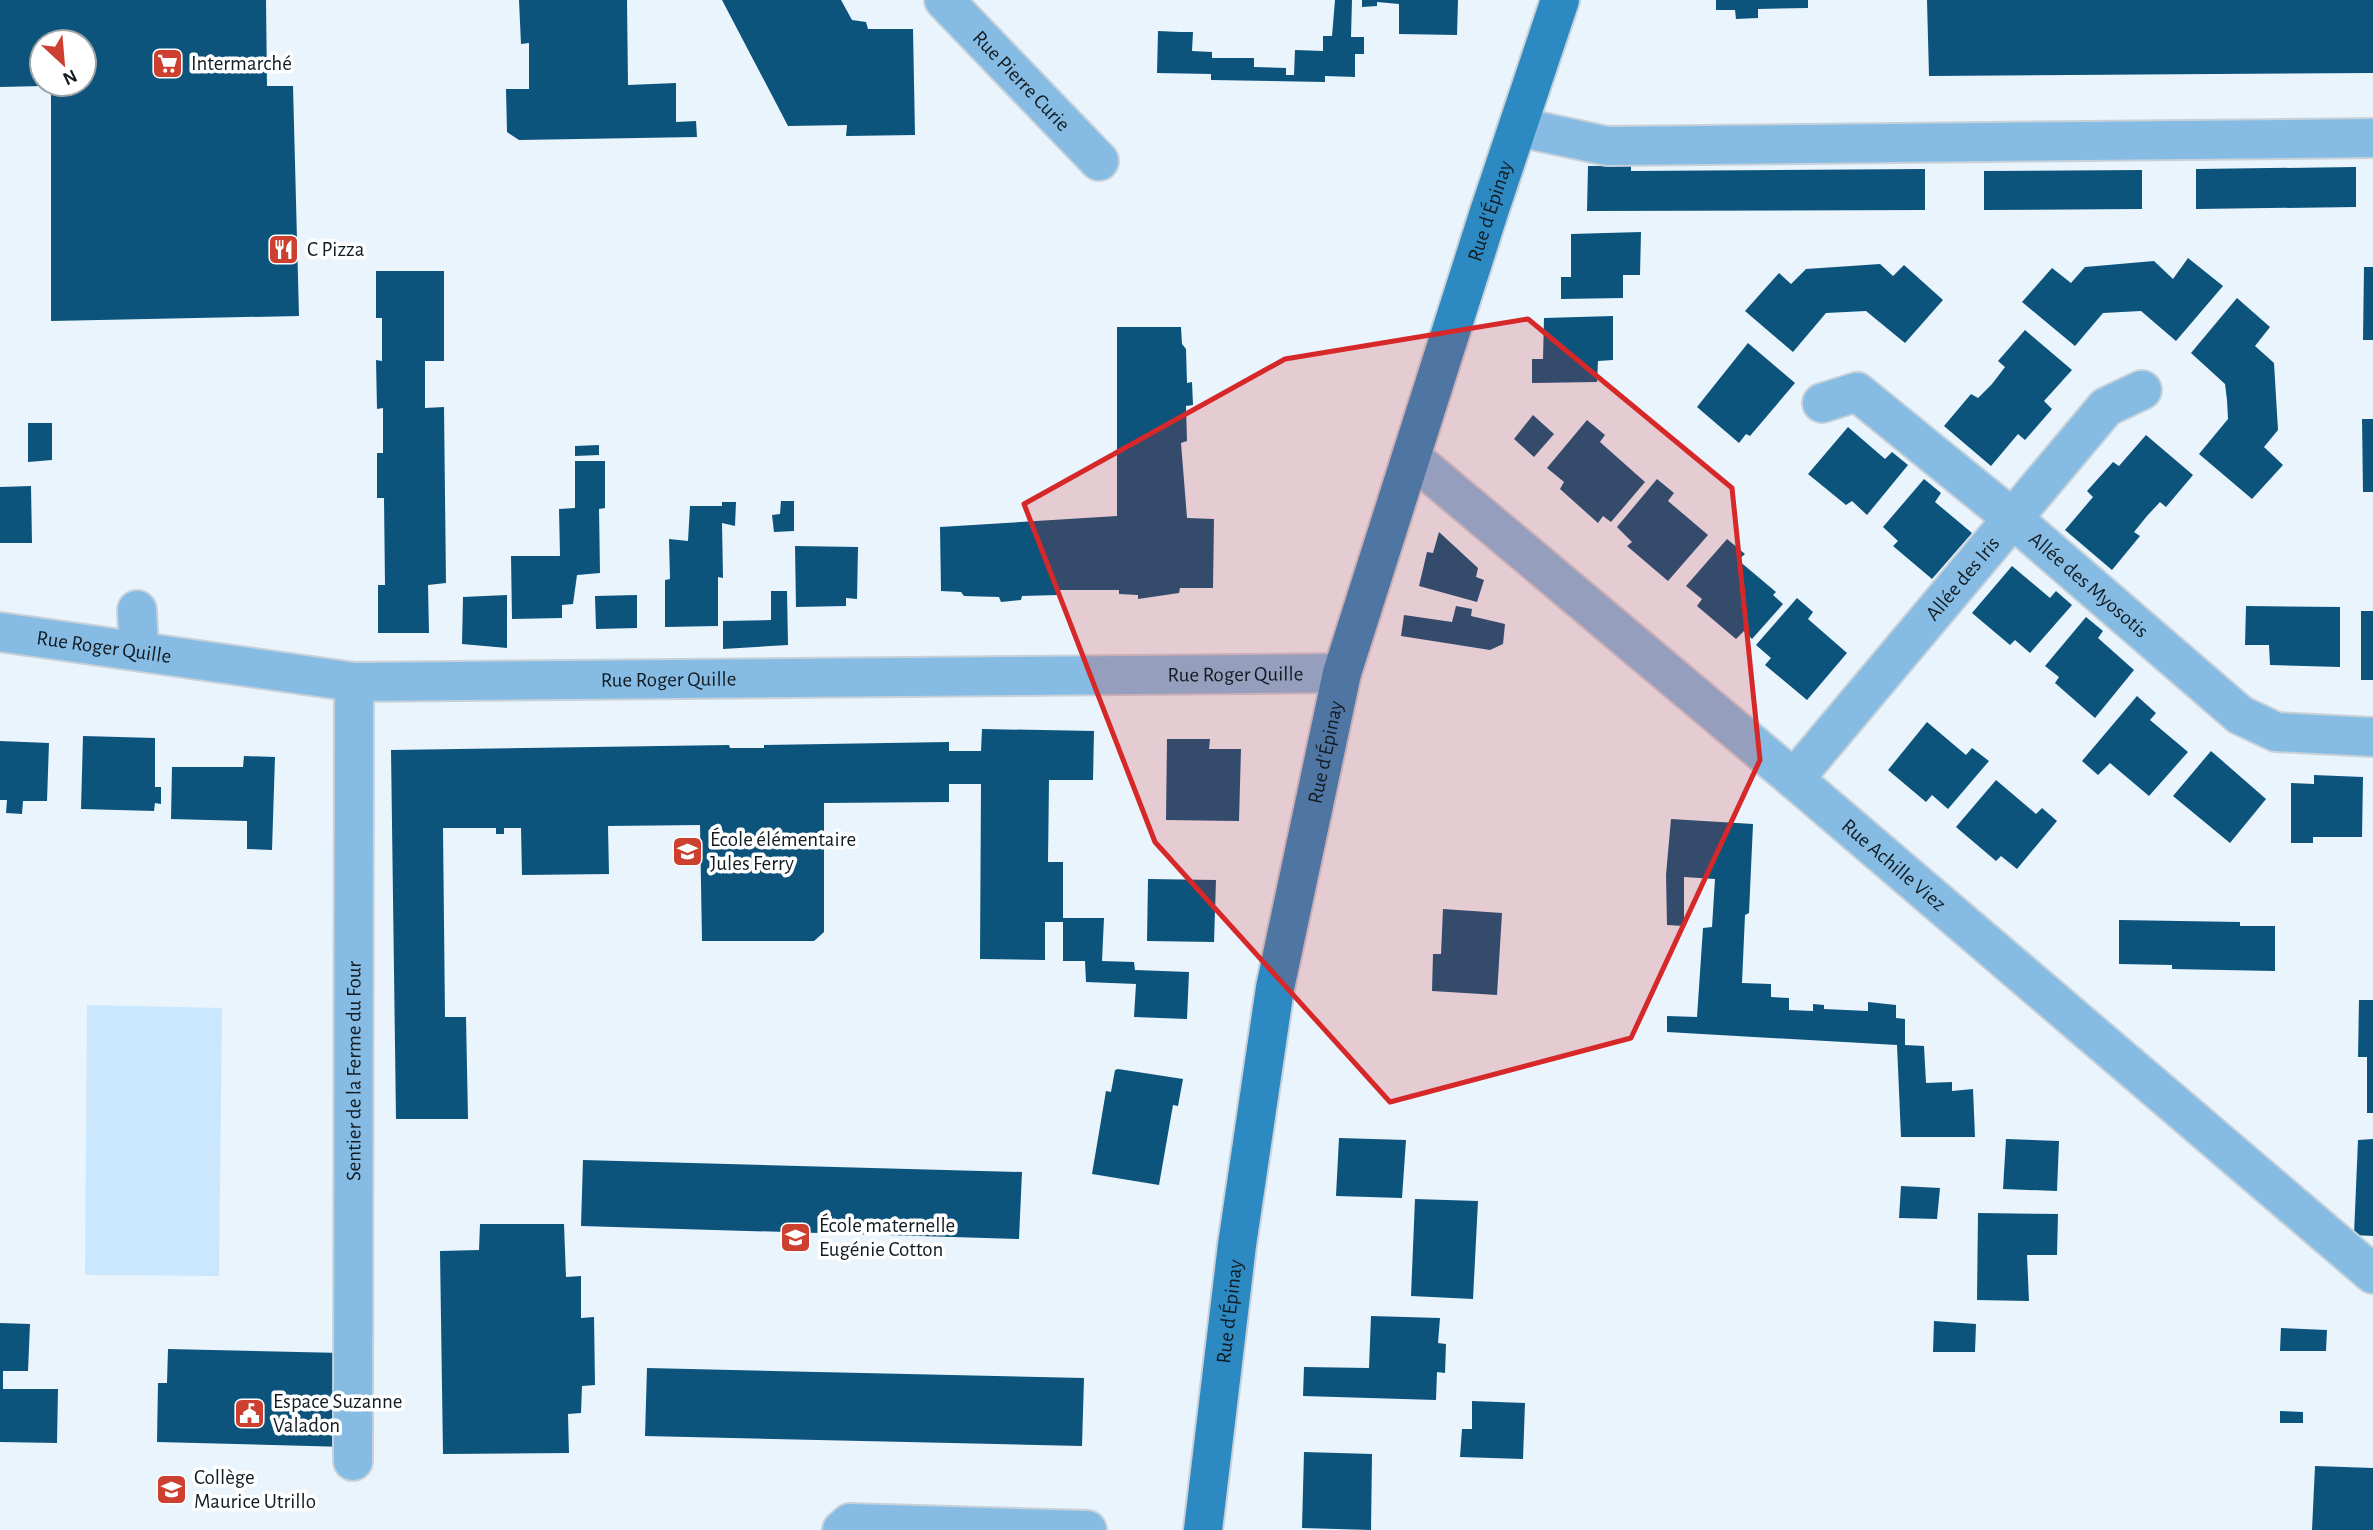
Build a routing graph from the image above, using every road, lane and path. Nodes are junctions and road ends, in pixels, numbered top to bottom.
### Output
1 (944, 0) edge
2 (1560, 0) edge
3 (1518, 127) junction
4 (2373, 138) edge
5 (1099, 161) dead end
6 (2141, 390) dead end
7 (1822, 402) dead end
8 (1411, 457) junction
9 (2012, 518) junction
10 (136, 610) dead end
11 (0, 632) edge
12 (139, 652) junction
13 (1342, 673) junction
14 (354, 682) junction
15 (2373, 737) edge
16 (1794, 779) junction
17 (2373, 1274) edge
18 (353, 1461) dead end
19 (842, 1530) edge
20 (1087, 1530) edge
21 (1203, 1530) edge

1 - 5 street, Rue Pierre Curie
2 - 3 main road, Rue d'Épinay
3 - 4 street
3 - 8 main road, Rue d'Épinay
6 - 9 street, Allée des Iris
7 - 9 street, Allée des Myosotis
8 - 13 main road, Rue d'Épinay
8 - 16 street, Rue Achille Viez
9 - 15 street, Allée des Myosotis
9 - 16 street, Allée des Iris
10 - 12 street
11 - 12 street, Rue Roger Quille
12 - 14 street, Rue Roger Quille
13 - 14 street, Rue Roger Quille
13 - 21 main road, Rue d'Épinay
14 - 18 street, Sentier de la Ferme du Four
16 - 17 street, Rue Achille Viez
19 - 20 street

